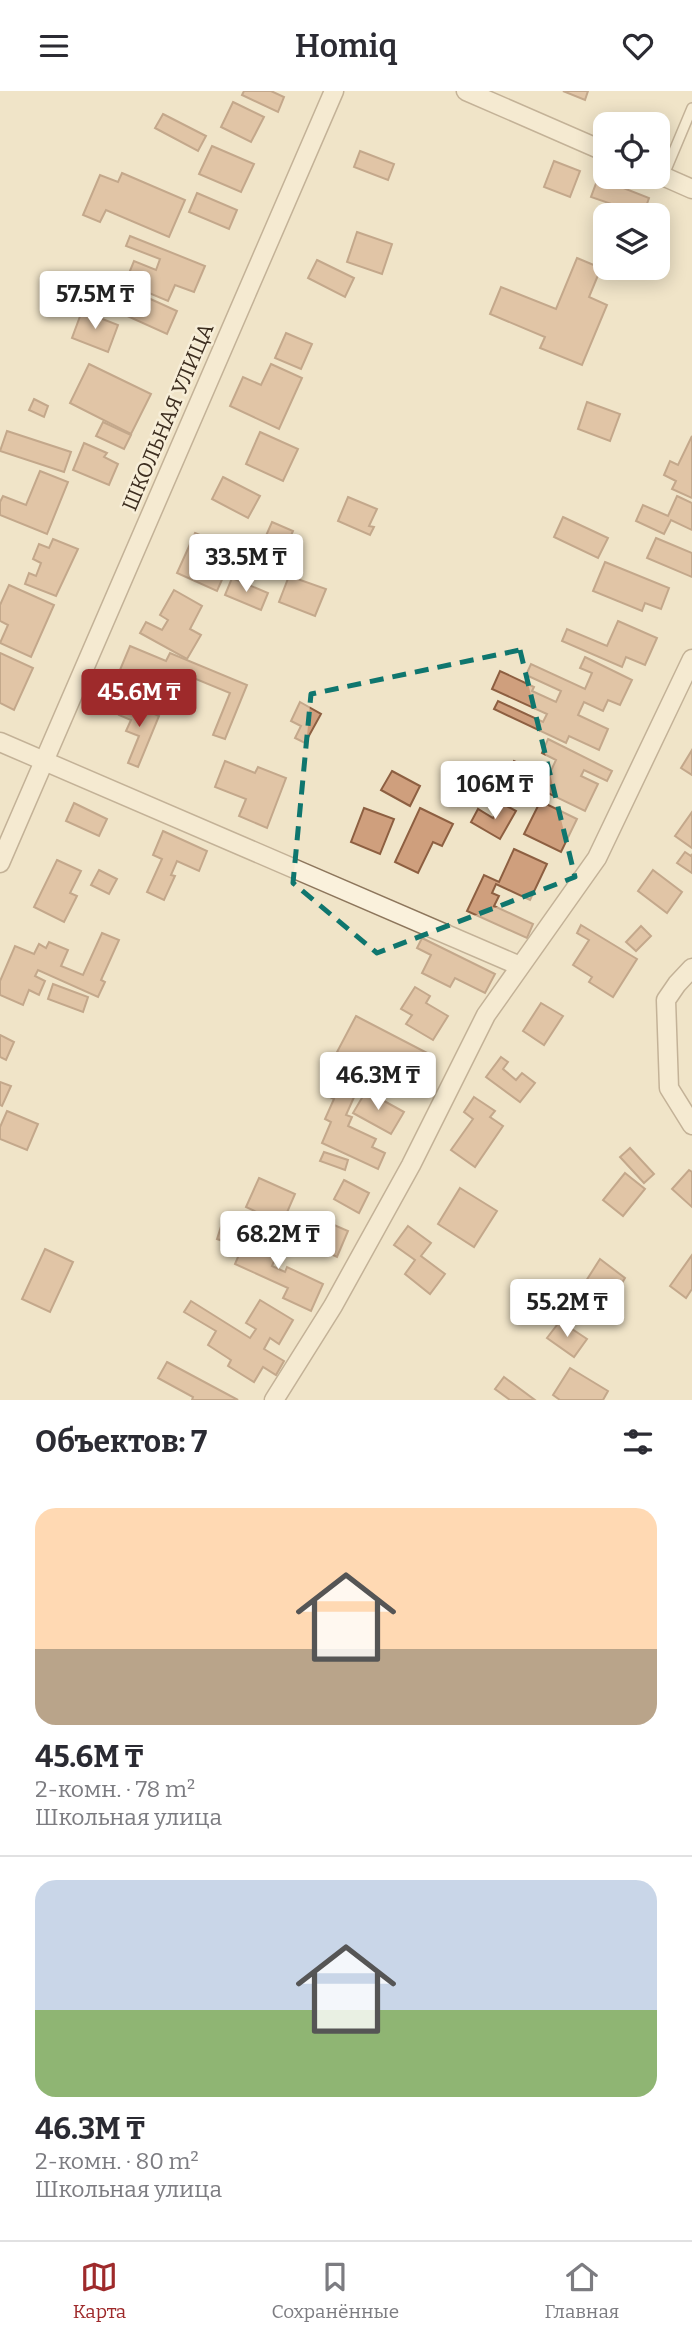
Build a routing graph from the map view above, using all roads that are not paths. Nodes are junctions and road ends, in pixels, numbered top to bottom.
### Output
1 (334, 91) edge
2 (466, 91) edge
3 (692, 108) edge
4 (593, 146) edge
5 (670, 156) edge
6 (670, 180) edge
7 (692, 189) edge
8 (692, 659) edge
9 (0, 742) edge
10 (45, 762) junction
11 (0, 863) edge
12 (520, 966) junction
13 (692, 968) edge
14 (692, 1125) edge
15 (274, 1400) edge

1 - 10 street, ШКОЛЬНАЯ УЛИЦА
2 - 4 street
3 - 5 lane
6 - 7 street
8 - 12 street
9 - 10 street
10 - 11 street, ШКОЛЬНАЯ УЛИЦА
10 - 12 street
12 - 15 street
13 - 14 street

